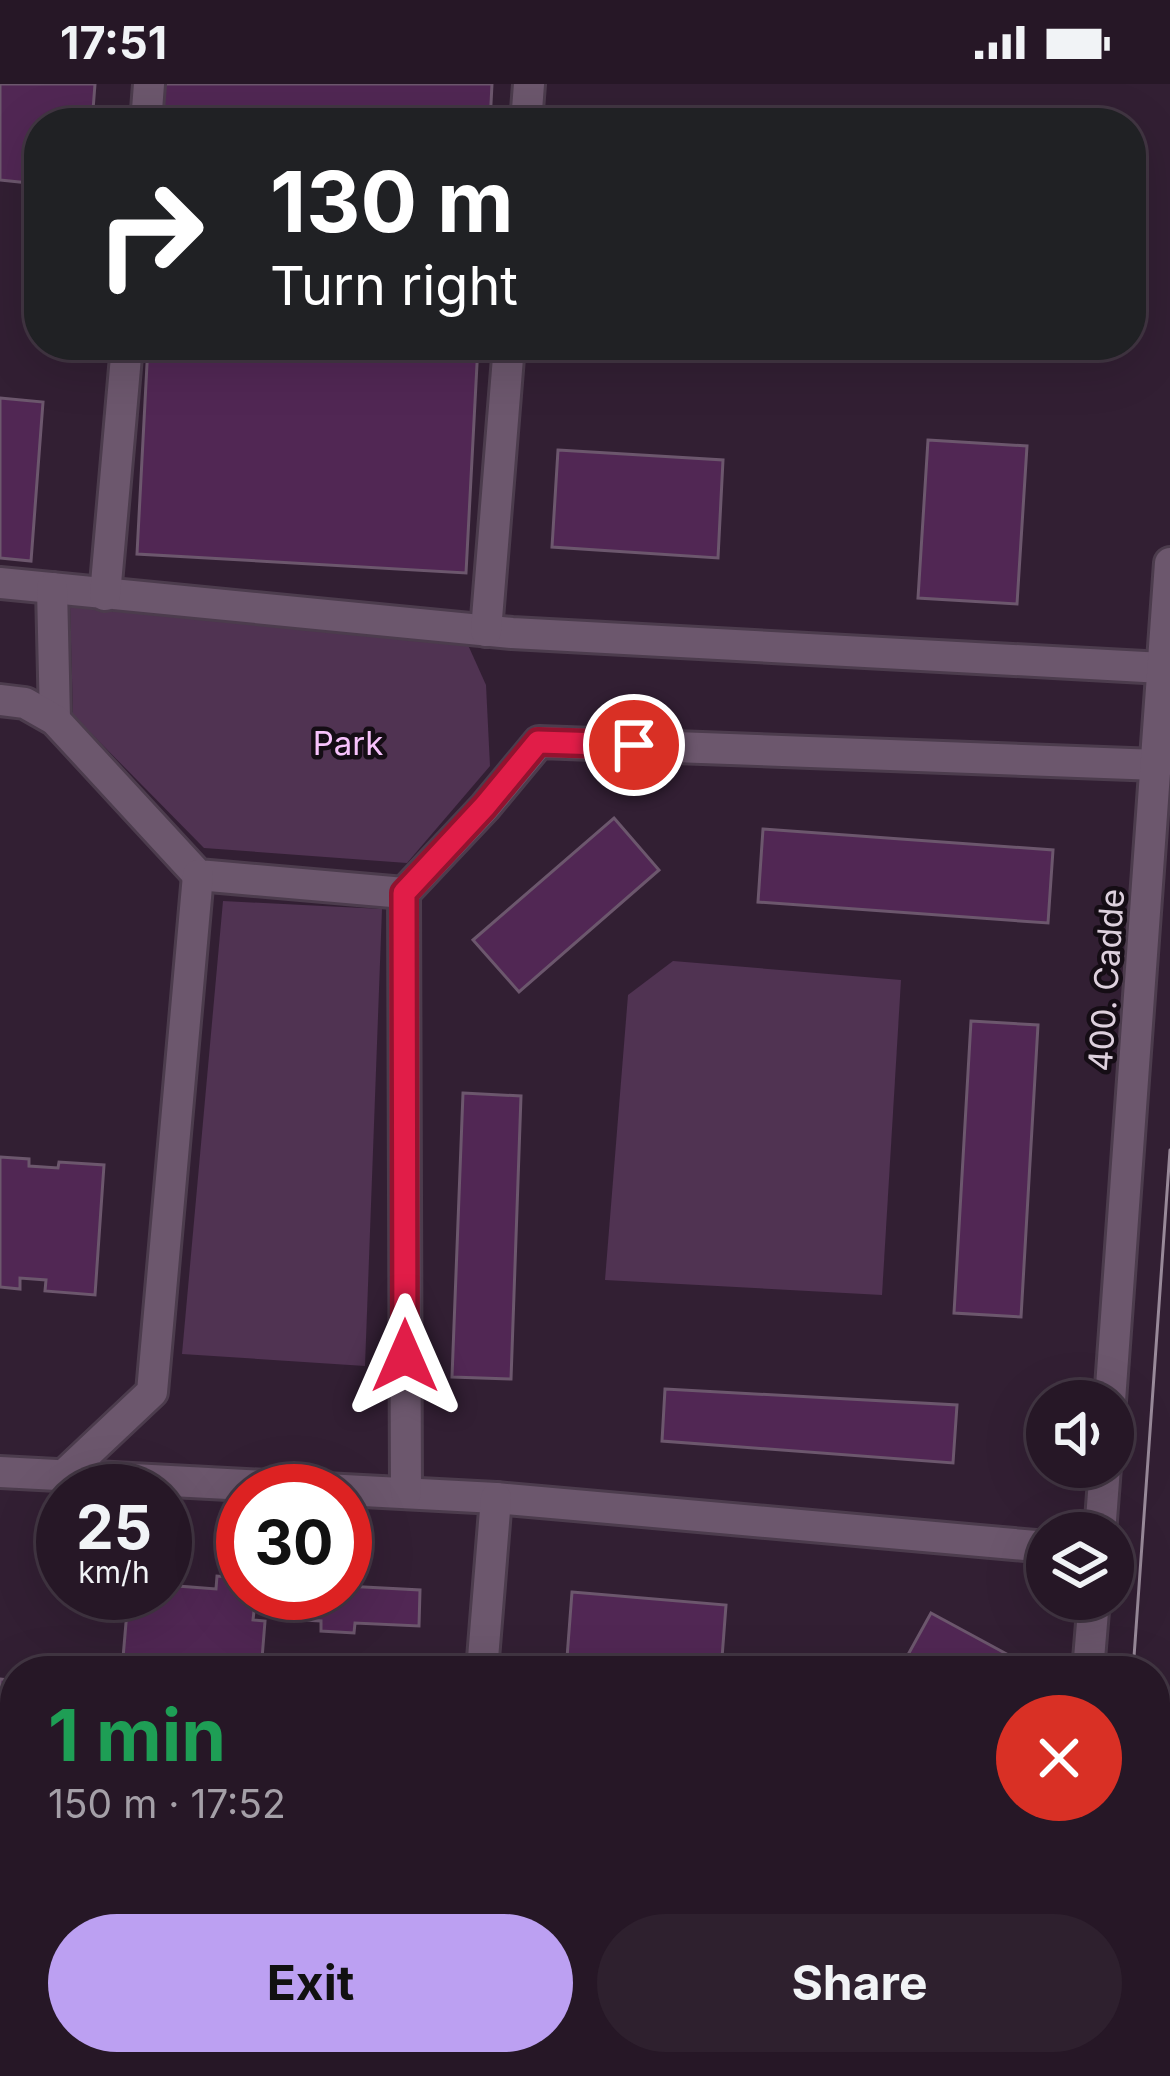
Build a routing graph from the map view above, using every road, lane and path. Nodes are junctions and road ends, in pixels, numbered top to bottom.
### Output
1 (126, 360) edge
2 (508, 360) edge
3 (1170, 563) edge
4 (0, 583) edge
5 (52, 588) junction
6 (105, 595) junction
7 (486, 631) junction
8 (1163, 668) junction
9 (0, 700) edge
10 (55, 720) junction
11 (1158, 765) junction
12 (198, 875) junction
13 (404, 893) junction
14 (1112, 1380) edge
15 (76, 1464) edge
16 (0, 1472) edge
17 (36, 1474) edge
18 (192, 1481) edge
19 (406, 1492) junction
20 (496, 1498) junction
21 (1026, 1545) edge
22 (1092, 1620) edge
23 (483, 1656) edge
24 (1089, 1656) edge

1 - 6 street
2 - 7 street
3 - 8 street, 400. Cadde
4 - 5 street
5 - 6 street
5 - 10 street
6 - 7 street
7 - 8 street
8 - 11 street, 400. Cadde
9 - 10 street
10 - 12 street
11 - 13 street
11 - 14 street, 400. Cadde
12 - 13 street
12 - 15 street
13 - 19 street
16 - 17 street
18 - 19 street
19 - 20 street
20 - 21 street
20 - 23 street
22 - 24 street

